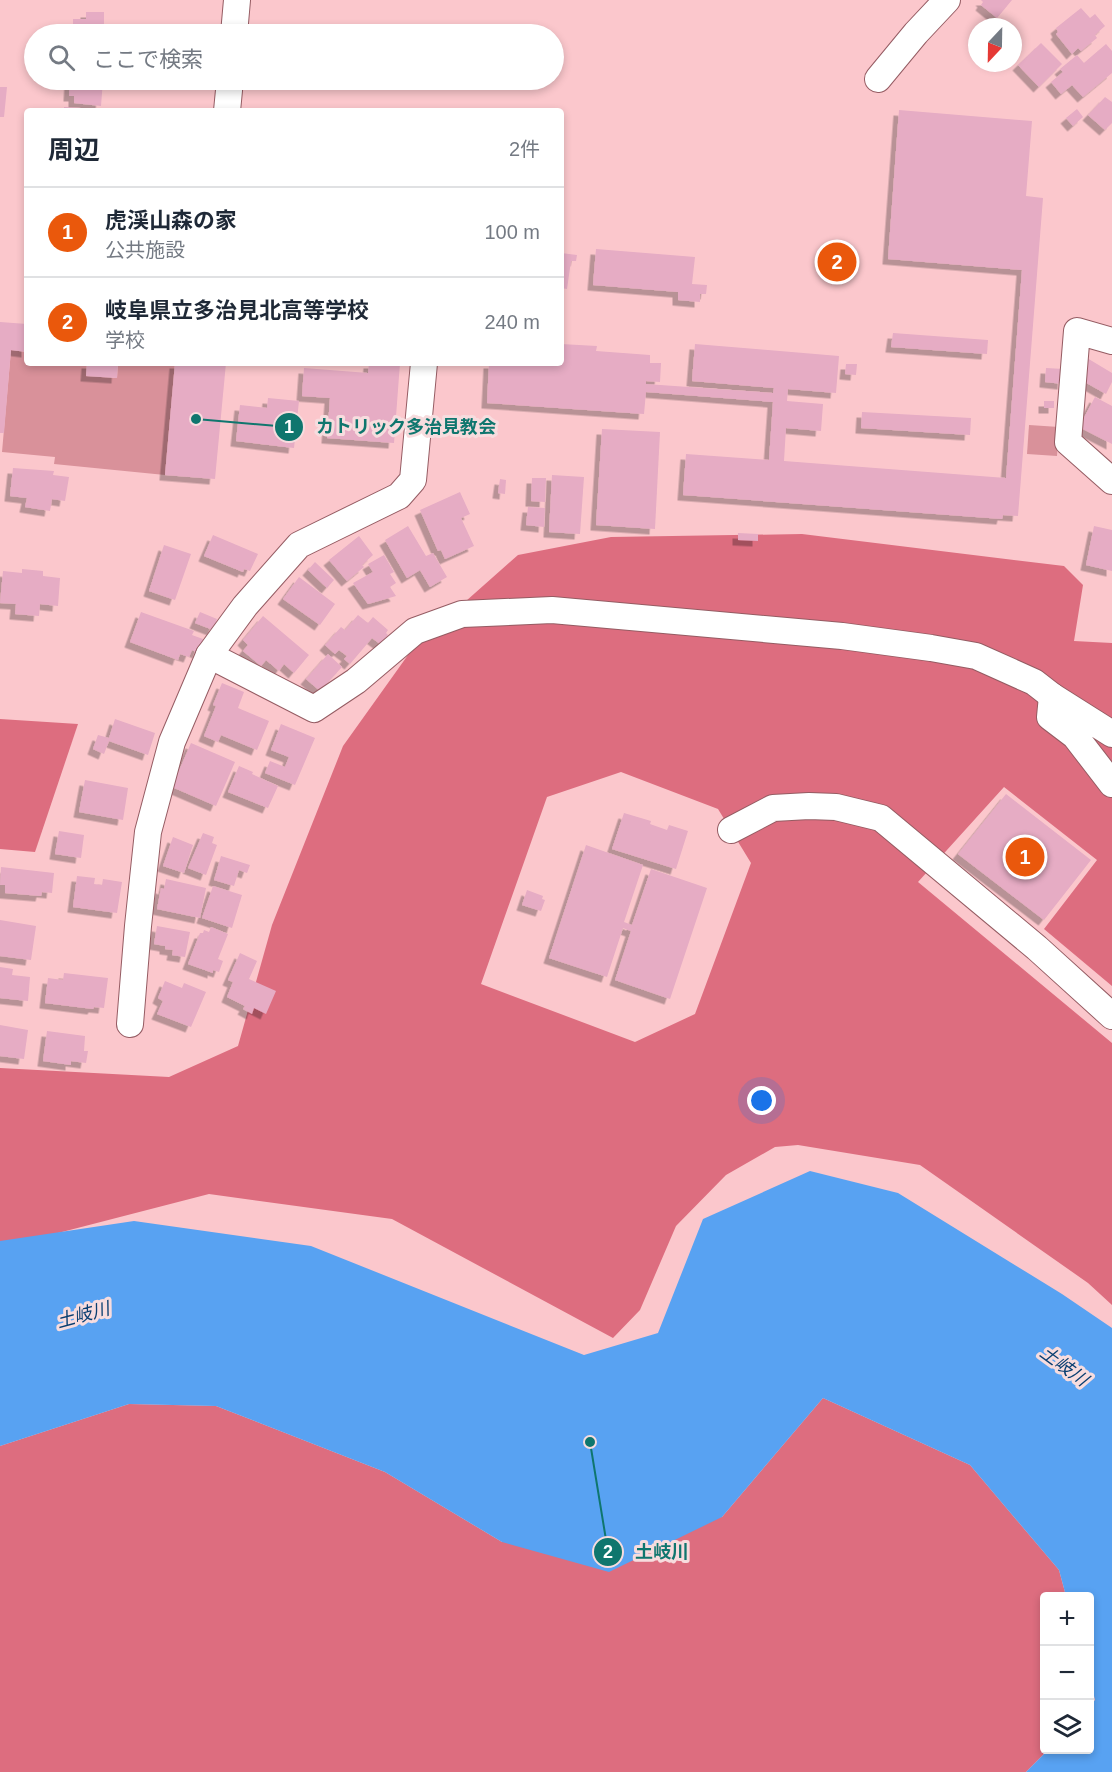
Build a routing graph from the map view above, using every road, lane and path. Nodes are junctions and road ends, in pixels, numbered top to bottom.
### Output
1 (237, 0) edge
2 (947, 0) edge
3 (235, 24) edge
4 (878, 79) dead end
5 (229, 90) edge
6 (227, 108) edge
7 (1112, 341) edge
8 (424, 366) edge
9 (1112, 481) edge
10 (209, 655) junction
11 (1052, 696) junction
12 (1112, 734) edge
13 (1112, 784) edge
14 (731, 830) dead end
15 (1112, 1016) edge
16 (130, 1024) dead end

1 - 3 street
2 - 4 street
5 - 6 street
7 - 9 street
8 - 10 street
10 - 11 street
10 - 16 street
11 - 12 street
11 - 13 street
14 - 15 street

